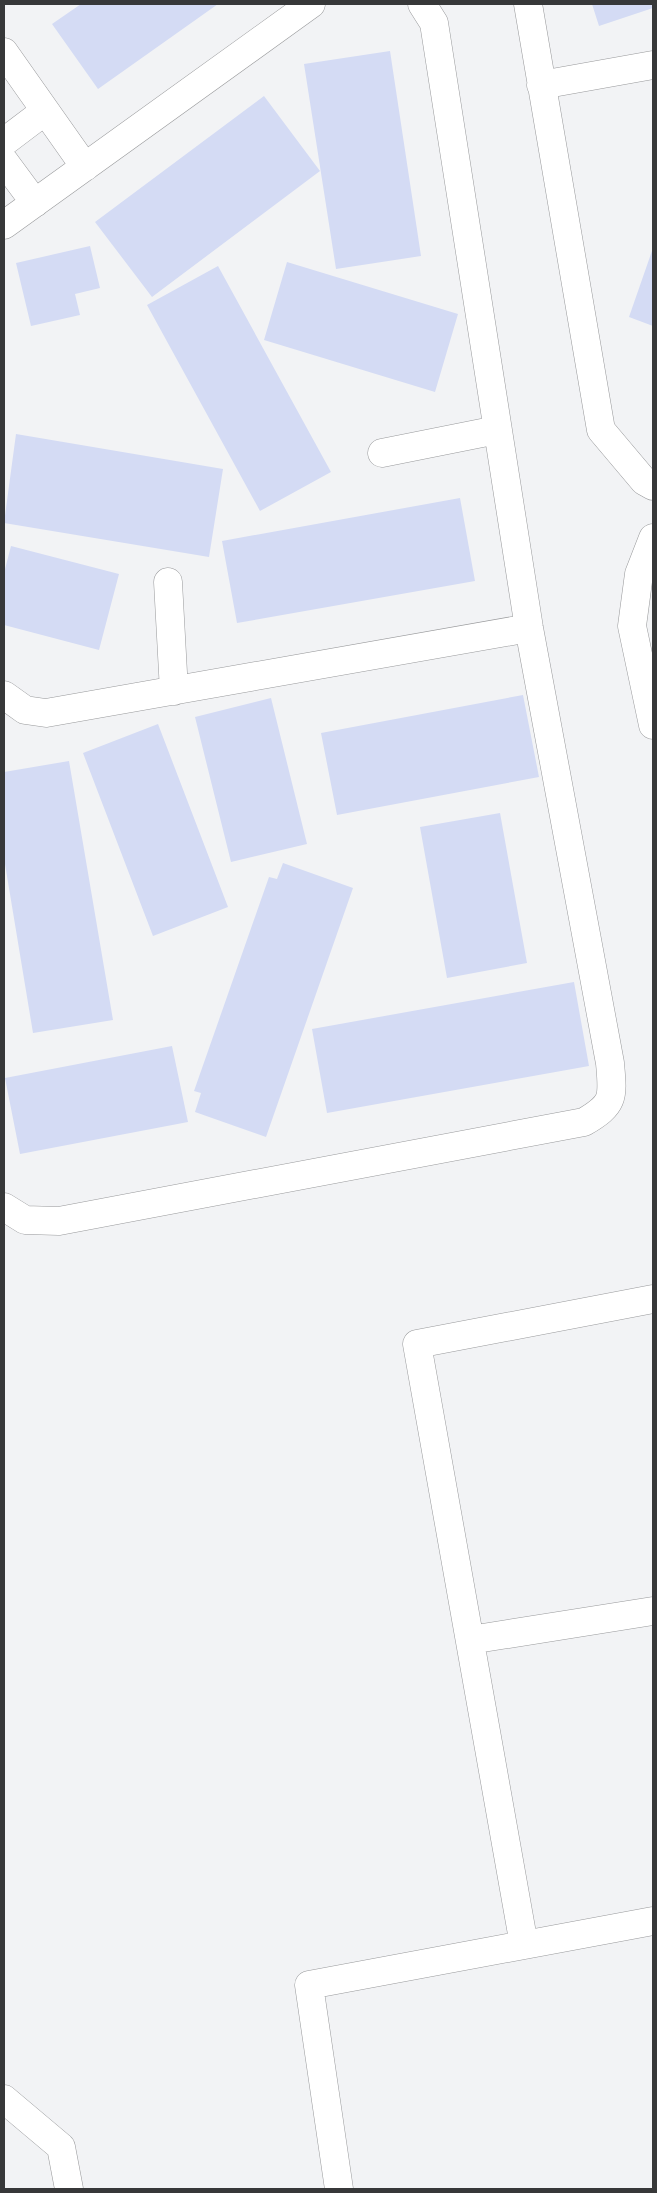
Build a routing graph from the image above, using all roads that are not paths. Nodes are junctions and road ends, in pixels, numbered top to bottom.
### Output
1 (422, 4) edge
2 (528, 4) edge
3 (304, 5) edge
4 (4, 52) edge
5 (653, 65) edge
6 (541, 85) junction
7 (45, 111) junction
8 (4, 142) edge
9 (4, 161) edge
10 (85, 167) junction
11 (35, 203) junction
12 (4, 225) edge
13 (498, 430) junction
14 (382, 453) dead end
15 (653, 486) edge
16 (653, 538) edge
17 (168, 582) dead end
18 (529, 628) junction
19 (174, 691) junction
20 (4, 695) edge
21 (653, 725) edge
22 (4, 1207) edge
23 (653, 1299) edge
24 (653, 1611) edge
25 (470, 1640) junction
26 (653, 1921) edge
27 (524, 1945) junction
28 (4, 2100) edge
29 (69, 2189) edge
30 (339, 2189) edge

1 - 13 lane
2 - 6 lane
3 - 10 lane
4 - 7 lane
5 - 6 lane
6 - 15 lane
7 - 8 lane
7 - 10 lane
9 - 11 lane
10 - 11 lane
11 - 12 lane
13 - 14 lane
13 - 18 lane
16 - 21 lane
17 - 19 lane
18 - 19 lane
18 - 22 lane
19 - 20 lane
23 - 25 lane
24 - 25 lane
25 - 27 lane
26 - 27 lane
27 - 30 lane
28 - 29 lane

